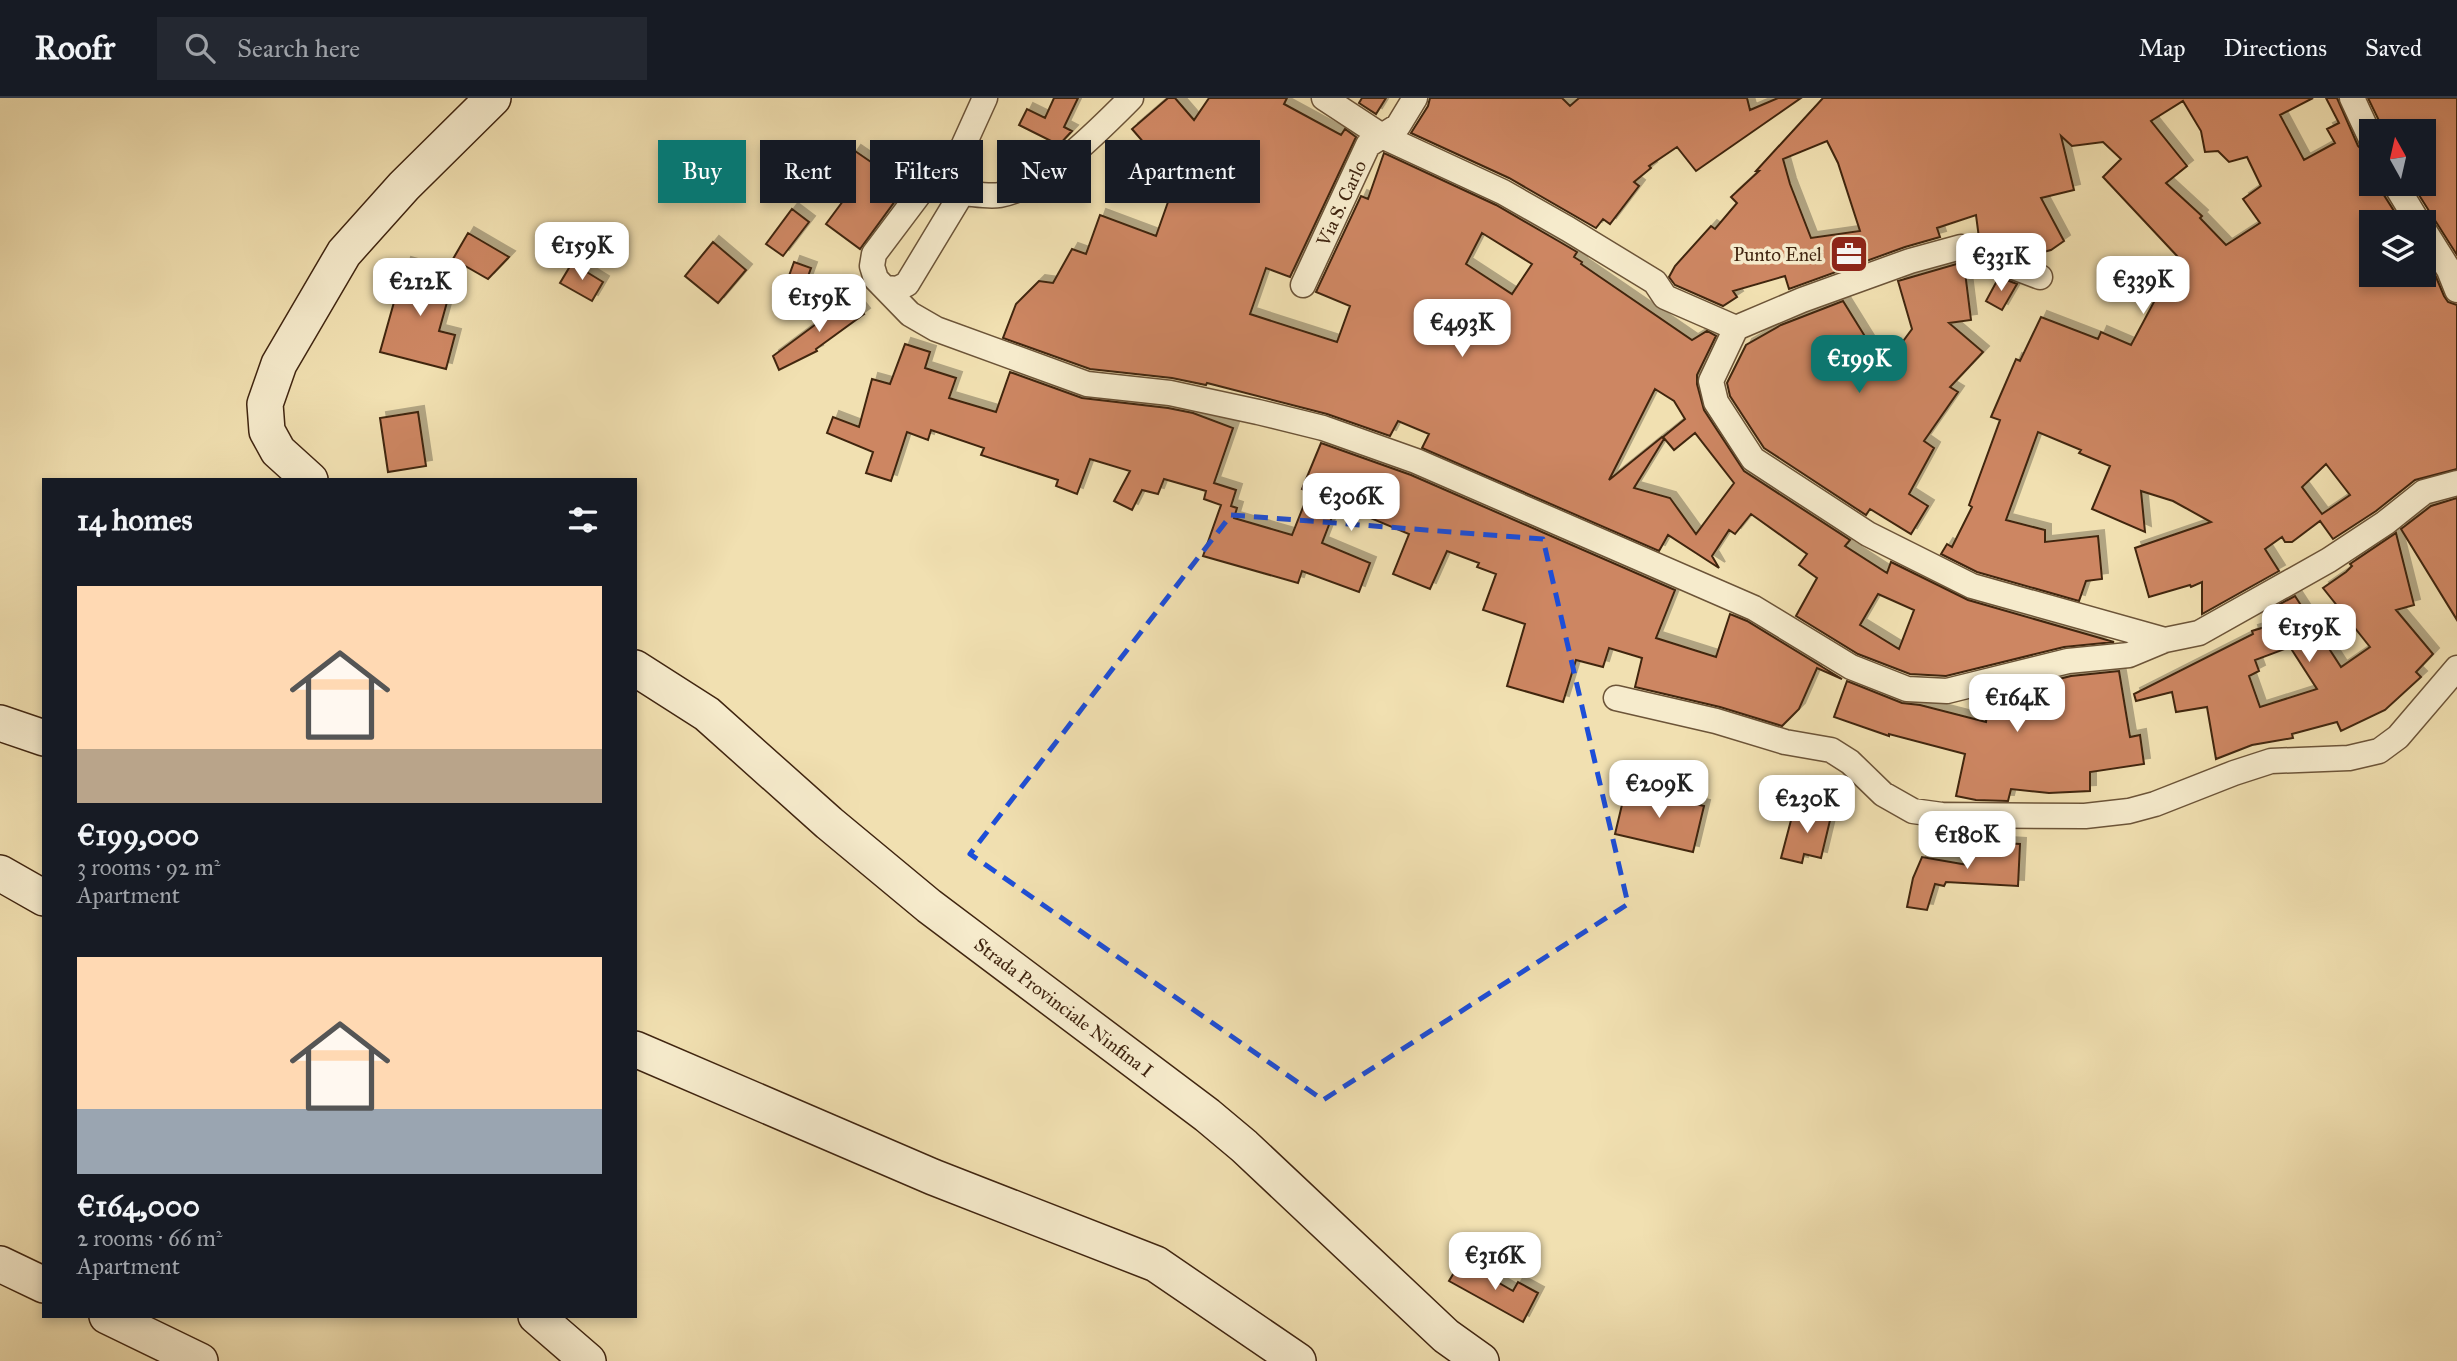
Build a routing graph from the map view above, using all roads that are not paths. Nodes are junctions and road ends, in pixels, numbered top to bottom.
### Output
1 (493, 98) edge
2 (985, 98) edge
3 (1131, 98) edge
4 (1324, 98) edge
5 (1415, 98) edge
6 (2352, 98) edge
7 (2362, 119) edge
8 (1382, 136) junction
9 (971, 140) edge
10 (983, 193) edge
11 (912, 203) edge
12 (946, 203) edge
13 (2436, 249) edge
14 (2040, 277) dead end
15 (1303, 285) dead end
16 (887, 288) junction
17 (2457, 290) edge
18 (1736, 328) junction
19 (308, 478) edge
20 (2457, 482) edge
21 (2165, 640) junction
22 (2457, 668) edge
23 (637, 669) edge
24 (1616, 698) dead end
25 (0, 723) edge
26 (42, 737) edge
27 (0, 873) edge
28 (42, 897) edge
29 (637, 1050) edge
30 (0, 1264) edge
31 (42, 1284) edge
32 (111, 1318) edge
33 (538, 1318) edge
34 (200, 1361) edge
35 (587, 1361) edge
36 (1297, 1361) edge
37 (1481, 1361) edge

1 - 19 street
2 - 9 street
3 - 10 street
4 - 8 street
5 - 8 street, Via S. Carlo
6 - 7 street
8 - 15 street, Via S. Carlo
8 - 18 street
11 - 16 street
12 - 16 street
13 - 17 street
14 - 18 street
16 - 21 street
18 - 21 street
20 - 21 street
22 - 24 street
23 - 37 street, Strada Provinciale Ninfina I
25 - 26 street
27 - 28 street
29 - 36 street
30 - 31 street
32 - 34 street
33 - 35 street

